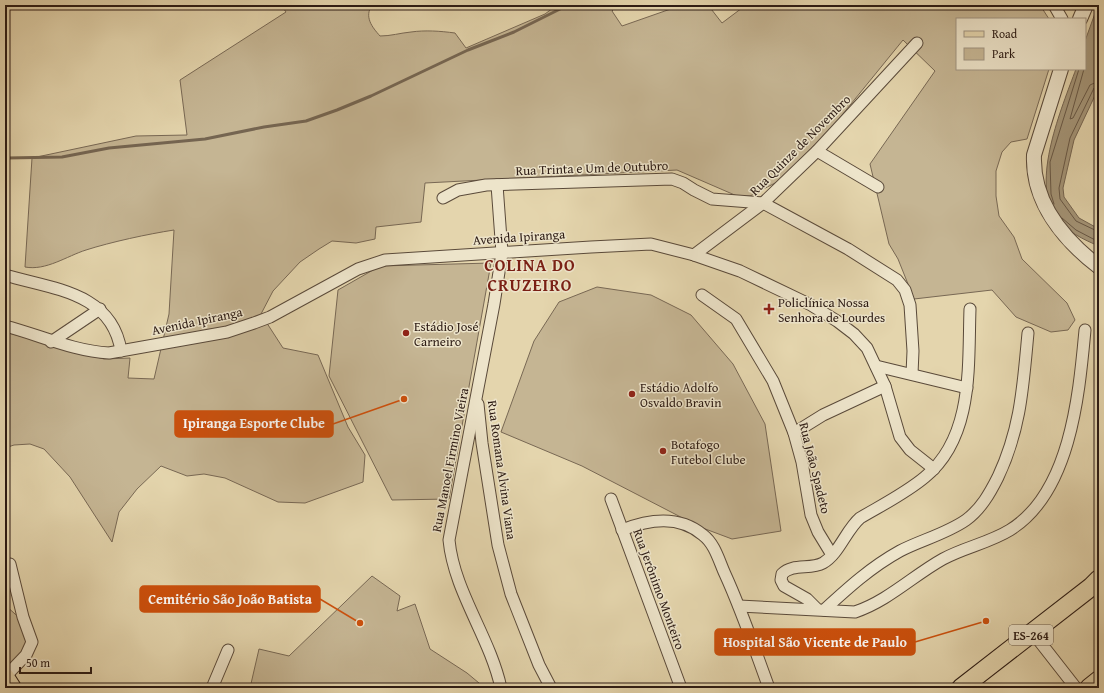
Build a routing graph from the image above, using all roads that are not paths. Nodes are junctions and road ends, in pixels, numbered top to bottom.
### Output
1 (1054, 5) edge
2 (1086, 5) edge
3 (1061, 18) edge
4 (1080, 18) edge
5 (917, 43) dead end
6 (1061, 70) edge
7 (817, 151) junction
8 (497, 185) junction
9 (878, 187) dead end
10 (442, 198) dead end
11 (763, 203) junction
12 (502, 253) junction
13 (694, 255) junction
14 (1099, 267) edge
15 (5, 275) edge
16 (702, 295) dead end
17 (100, 308) junction
18 (970, 309) dead end
19 (5, 326) edge
20 (1085, 330) dead end
21 (1028, 333) dead end
22 (51, 342) junction
23 (121, 352) junction
24 (876, 366) junction
25 (912, 374) junction
26 (885, 386) junction
27 (967, 388) junction
28 (477, 390) junction
29 (794, 433) junction
30 (934, 469) junction
31 (610, 499) dead end
32 (622, 530) junction
33 (832, 555) junction
34 (10, 564) dead end
35 (1099, 579) edge
36 (739, 606) junction
37 (820, 609) junction
38 (1033, 633) junction
39 (228, 650) dead end
40 (5, 677) edge
41 (1099, 680) edge
42 (12, 688) edge
43 (212, 688) edge
44 (501, 688) edge
45 (550, 688) edge
46 (681, 688) edge
47 (769, 688) edge
48 (961, 688) edge
49 (1076, 688) edge
50 (1089, 688) edge

1 - 3 street
2 - 4 street
5 - 7 street, Rua Quinze de Novembro
6 - 14 street
7 - 9 street
7 - 11 street, Rua Quinze de Novembro
8 - 10 street, Rua Trinta e Um de Outubro
8 - 11 street, Rua Trinta e Um de Outubro
8 - 12 street, Rua Manoel Firmino Vieira
11 - 13 street, Rua Quinze de Novembro
11 - 25 street
12 - 13 street, Avenida Ipiranga
12 - 23 street, Avenida Ipiranga
12 - 28 street, Rua Manoel Firmino Vieira
13 - 24 street, Avenida Ipiranga
15 - 17 street
16 - 29 street, Rua João Spadeto
17 - 22 street
17 - 23 street
18 - 27 street
19 - 22 street, Avenida Ipiranga
20 - 37 street
21 - 37 street
22 - 23 street, Avenida Ipiranga
24 - 25 street
24 - 26 street, Avenida Ipiranga
25 - 27 street
26 - 29 street
26 - 30 street, Avenida Ipiranga
27 - 30 street
28 - 44 street, Rua Manoel Firmino Vieira
28 - 45 street, Rua Romana Alvina Viana
29 - 33 street, Rua João Spadeto
30 - 33 street
31 - 32 street, Rua Jerônimo Monteiro
32 - 36 street
32 - 46 street, Rua Jerônimo Monteiro
33 - 37 street
34 - 40 street
35 - 38 main road, ES-264
36 - 37 street
36 - 47 street
38 - 48 main road, ES-264
38 - 49 street
39 - 43 street
40 - 42 main road
41 - 50 main road

